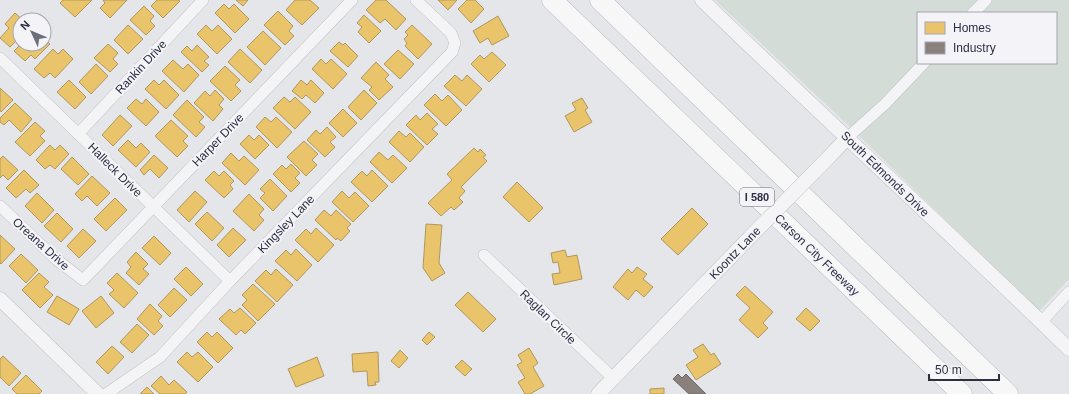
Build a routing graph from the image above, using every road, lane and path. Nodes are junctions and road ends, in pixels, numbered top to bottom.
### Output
1 (203, 0) edge
2 (352, 0) edge
3 (416, 0) edge
4 (552, 0) edge
5 (600, 0) edge
6 (702, 0) edge
7 (986, 0) edge
8 (974, 12) edge
9 (0, 58) edge
10 (923, 64) edge
11 (78, 134) junction
12 (847, 138) junction
13 (0, 206) edge
14 (153, 208) junction
15 (484, 255) dead end
16 (83, 280) joint
17 (230, 282) junction
18 (1069, 292) edge
19 (0, 299) edge
20 (1041, 322) junction
21 (1069, 349) edge
22 (613, 378) junction
23 (98, 394) edge
24 (106, 394) edge
25 (598, 394) edge
26 (962, 394) edge
27 (1008, 394) edge

1 - 11 street, Rankin Drive
2 - 14 street, Harper Drive
3 - 17 street, Kingsley Lane
4 - 26 highway, Carson City Freeway / I 580
5 - 27 highway, I 580
6 - 12 street, South Edmonds Drive
7 - 8 street
9 - 11 street, Halleck Drive
10 - 12 street, Koontz Lane
11 - 14 street, Halleck Drive
12 - 20 street, South Edmonds Drive
12 - 22 street, Koontz Lane, bridge
13 - 16 street, Oreana Drive
14 - 16 street, Harper Drive
14 - 17 street, Halleck Drive
15 - 22 street, Raglan Circle
17 - 24 street, Kingsley Lane
18 - 20 street
19 - 23 street
20 - 21 street, South Edmonds Drive
22 - 25 street, Koontz Lane

